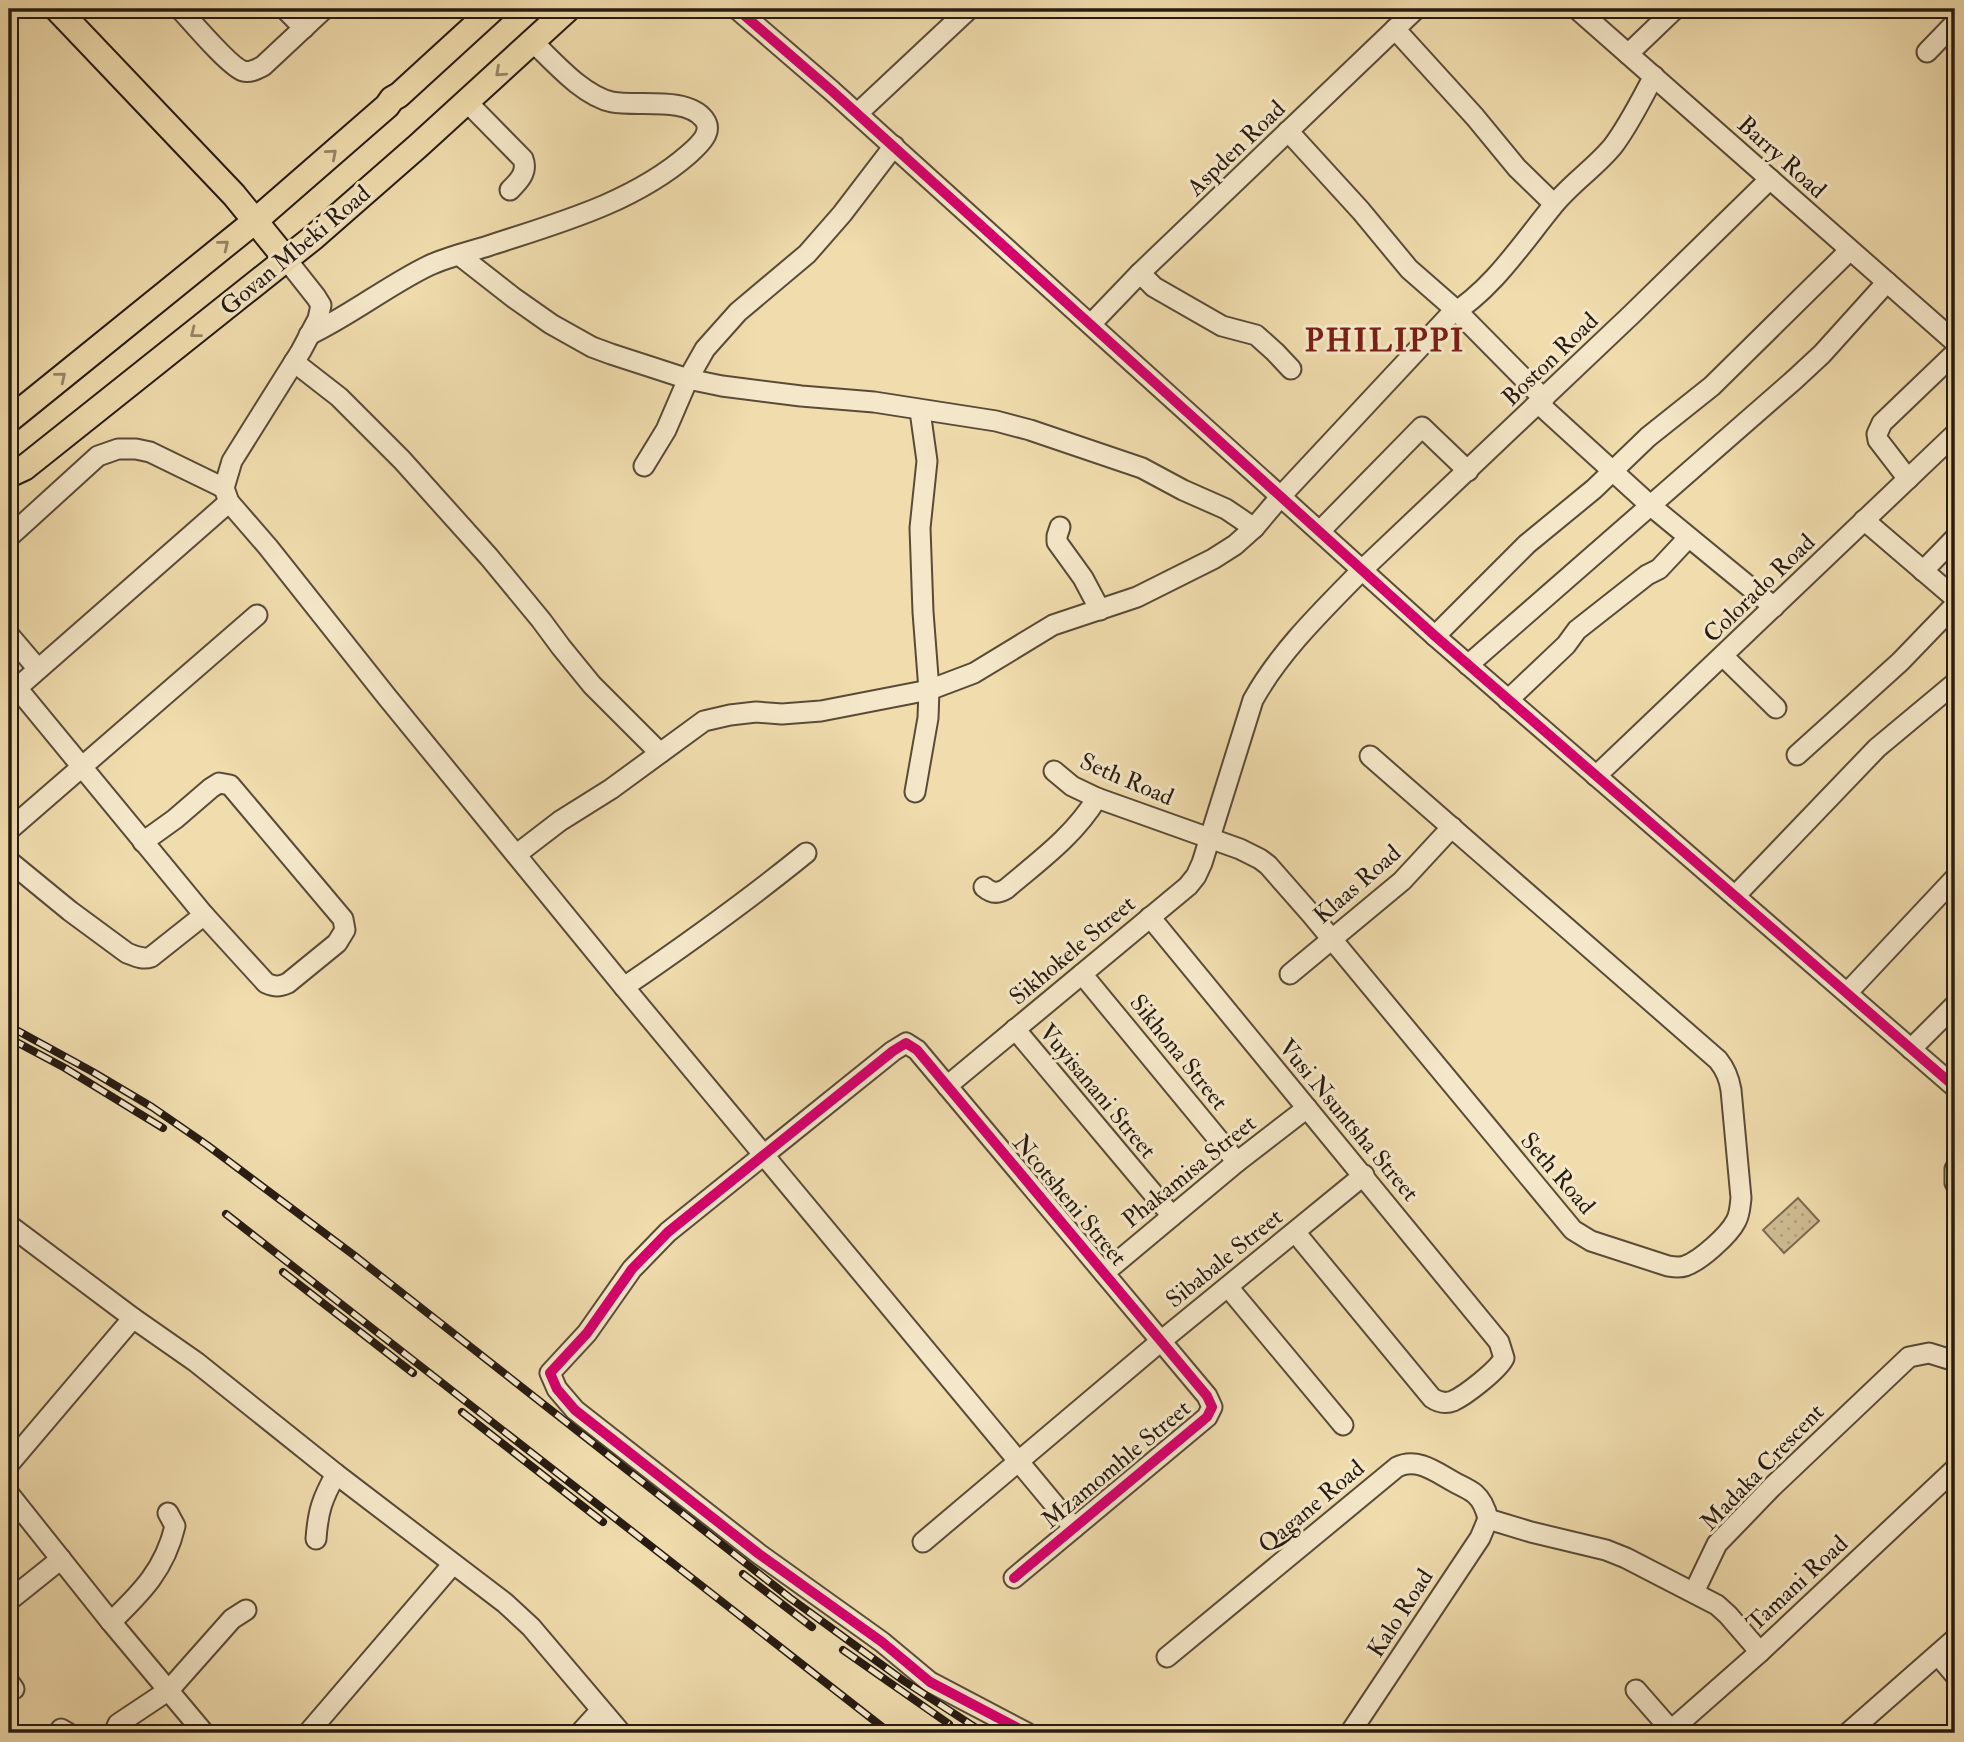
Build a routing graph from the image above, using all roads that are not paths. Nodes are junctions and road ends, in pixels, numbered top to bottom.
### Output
1 (57, 9) edge
2 (180, 9) edge
3 (285, 9) edge
4 (324, 9) edge
5 (493, 9) edge
6 (568, 9) edge
7 (737, 9) edge
8 (969, 9) edge
9 (1416, 9) edge
10 (1577, 9) edge
11 (1675, 9) edge
12 (1944, 9) edge
13 (1955, 22) edge
14 (303, 28) junction
15 (1395, 29) junction
16 (533, 42) junction
17 (1927, 52) dead end
18 (1628, 54) junction
19 (1654, 76) junction
20 (467, 102) junction
21 (858, 113) junction
22 (1288, 131) junction
23 (894, 146) junction
24 (1770, 179) junction
25 (510, 190) dead end
26 (1554, 204) junction
27 (255, 221) junction
28 (1850, 250) junction
29 (459, 255) junction
30 (286, 259) junction
31 (1140, 273) junction
32 (1887, 282) junction
33 (1457, 312) junction
34 (1091, 324) junction
35 (309, 335) junction
36 (1955, 342) edge
37 (1955, 353) edge
38 (294, 362) junction
39 (1291, 369) dead end
40 (688, 379) junction
41 (1541, 401) junction
42 (920, 411) junction
43 (9, 420) edge
44 (1955, 434) edge
45 (644, 466) dead end
46 (1613, 470) junction
47 (1468, 471) junction
48 (9, 475) edge
49 (1908, 479) junction
50 (227, 495) junction
51 (1280, 496) junction
52 (1651, 506) junction
53 (1864, 520) junction
54 (1060, 527) dead end
55 (1254, 528) junction
56 (1320, 531) junction
57 (9, 537) edge
58 (1688, 538) junction
59 (1955, 538) edge
60 (1362, 570) junction
61 (1923, 571) junction
62 (1955, 598) edge
63 (1955, 605) edge
64 (1774, 607) junction
65 (1101, 610) junction
66 (257, 615) dead end
67 (9, 635) edge
68 (1435, 636) junction
69 (1723, 656) junction
70 (1468, 665) junction
71 (38, 669) junction
72 (1955, 683) edge
73 (929, 690) junction
74 (13, 692) edge
75 (1508, 700) junction
76 (1776, 708) dead end
77 (660, 753) junction
78 (1797, 755) dead end
79 (1370, 756) dead end
80 (82, 767) junction
81 (1054, 771) dead end
82 (1596, 776) junction
83 (915, 792) dead end
84 (1097, 798) junction
85 (1452, 827) junction
86 (9, 830) edge
87 (1210, 839) junction
88 (144, 842) junction
89 (806, 853) dead end
90 (517, 855) junction
91 (9, 861) edge
92 (1955, 878) edge
93 (984, 887) dead end
94 (1735, 896) junction
95 (204, 915) junction
96 (1150, 917) junction
97 (1332, 939) junction
98 (1082, 974) junction
99 (1290, 974) dead end
100 (624, 986) junction
101 (1847, 993) junction
102 (1955, 1005) edge
103 (1014, 1029) junction
104 (1911, 1049) junction
105 (947, 1086) junction
106 (1955, 1087) edge
107 (1307, 1108) junction
108 (764, 1155) junction
109 (1237, 1163) junction
110 (1955, 1169) edge
111 (1364, 1175) junction
112 (1955, 1183) edge
113 (1172, 1216) junction
114 (9, 1225) edge
115 (1295, 1232) junction
116 (1104, 1273) junction
117 (1228, 1287) junction
118 (133, 1318) junction
119 (1161, 1341) junction
120 (1955, 1361) edge
121 (1343, 1425) dead end
122 (1018, 1461) junction
123 (9, 1464) edge
124 (1955, 1469) edge
125 (336, 1474) junction
126 (9, 1494) edge
127 (168, 1513) dead end
128 (1488, 1519) junction
129 (1074, 1528) junction
130 (316, 1539) dead end
131 (923, 1542) dead end
132 (61, 1559) junction
133 (453, 1563) junction
134 (1014, 1578) dead end
135 (1694, 1592) junction
136 (9, 1597) edge
137 (246, 1610) dead end
138 (111, 1622) junction
139 (1955, 1639) edge
140 (1760, 1652) junction
141 (1938, 1655) junction
142 (1167, 1657) dead end
143 (1955, 1675) edge
144 (169, 1690) junction
145 (1636, 1690) dead end
146 (601, 1710) junction
147 (1670, 1732) edge
148 (114, 1733) edge
149 (204, 1733) edge
150 (308, 1733) edge
151 (580, 1733) edge
152 (621, 1733) edge
153 (1027, 1733) edge
154 (1350, 1733) edge
155 (1848, 1733) edge

1 - 27 main road
2 - 14 street
3 - 14 street
4 - 14 street
27 -> 5 main road, Govan Mbeki Road
6 - 16 main road, Govan Mbeki Road
7 - 21 street
8 - 21 street
9 - 15 street, Aspden Road
10 - 18 street, Barry Road
11 - 18 street
12 - 13 street
13 - 17 street
15 - 22 street, Aspden Road
15 - 26 street
16 -> 20 main road, Govan Mbeki Road
16 - 29 street
18 - 19 street, Barry Road
19 - 24 street, Barry Road
19 - 26 street
20 - 25 street
20 - 30 main road, Govan Mbeki Road
21 - 23 street
22 - 31 street, Aspden Road
22 - 33 street
23 - 34 street
23 - 40 street
24 - 28 street, Barry Road
24 - 41 street, Boston Road
26 - 33 street
27 - 30 main road
43 -> 27 main road, Govan Mbeki Road
28 - 32 street, Barry Road
28 - 46 street
29 - 35 street
29 - 40 street
30 - 35 street
30 -> 48 main road, Govan Mbeki Road
31 - 34 street, Aspden Road
31 - 39 street
32 - 36 street, Barry Road
32 - 52 street
33 - 41 street
33 - 51 street
34 - 51 street
35 - 38 street
37 - 49 street
38 - 50 street
38 - 77 street
40 - 42 street
40 - 45 street
41 - 46 street
41 - 47 street, Boston Road
42 - 55 street
42 - 73 street
44 - 49 street, Colorado Road
46 - 52 street
46 - 68 street
47 - 56 street
47 - 60 street, Boston Road
49 - 53 street, Colorado Road
50 - 57 street
50 - 71 street
50 - 90 street
51 - 55 street
51 - 56 street
52 - 58 street
52 - 70 street
53 - 61 street
53 - 64 street, Colorado Road
54 - 65 street
55 - 65 street
56 - 60 street
58 - 64 street
58 - 75 street
59 - 61 street
60 - 68 street
60 - 87 street, Sikhokele Street
61 - 62 street
63 - 78 street
64 - 69 street, Colorado Road
65 - 73 street
66 - 80 street
67 - 71 street
68 - 70 street
69 - 76 street
69 - 82 street, Colorado Road
70 - 75 street
71 - 74 street
72 - 94 street
73 - 77 street
73 - 83 street
74 - 80 street
75 - 82 street
77 - 90 street
79 - 85 street, Seth Road
80 - 86 street
80 - 88 street
81 - 84 street, Seth Road
82 - 94 street
84 - 87 street, Seth Road
84 - 93 street
85 - 97 street, Klaas Road
85 - 97 street, Seth Road
87 - 96 street, Sikhokele Street
87 - 97 street, Seth Road
88 - 95 street
88 - 95 street
89 - 100 street
90 - 100 street
91 - 95 street
92 - 101 street
94 - 101 street
96 - 98 street, Sikhokele Street
96 - 107 street, Vusi Nsuntsha Street
97 - 99 street, Klaas Road
98 - 103 street, Sikhokele Street
98 - 109 street, Sikhona Street
100 - 108 street
101 - 104 street
102 - 104 street
103 - 105 street, Sikhokele Street
103 - 113 street, Vuyisanani Street
104 - 106 street
105 - 108 street, Ncotsheni Street
105 - 116 street, Ncotsheni Street
107 - 109 street, Phakamisa Street
107 - 111 street, Vusi Nsuntsha Street
108 - 122 street
108 - 153 street
109 - 113 street, Phakamisa Street
110 - 112 street
111 - 115 street, Sibabale Street
111 - 115 street, Vusi Nsuntsha Street
113 - 116 street, Phakamisa Street
114 - 118 street
115 - 117 street, Sibabale Street
116 - 119 street, Ncotsheni Street
117 - 119 street, Sibabale Street
117 - 121 street
118 - 123 street
118 - 125 street
119 - 122 street, Sibabale Street
119 - 129 street, Mzamomhle Street
120 - 135 street, Madaka Crescent
122 - 129 street
122 - 131 street, Sibabale Street
124 - 140 street, Tamani Road
125 - 130 street
125 - 133 street
126 - 132 street
127 - 138 street
128 - 135 street
128 - 142 street, Qagane Road
128 - 154 street, Kalo Road
129 - 134 street, Mzamomhle Street
132 - 136 street
132 - 138 street
133 - 146 street
133 - 150 street
135 - 140 street
137 - 144 street
138 - 144 street
139 - 141 street
140 - 147 street, Tamani Road
141 - 143 street
141 - 155 street
144 - 148 street
144 - 149 street
145 - 147 street, Tamani Road
146 - 151 street
146 - 152 street

